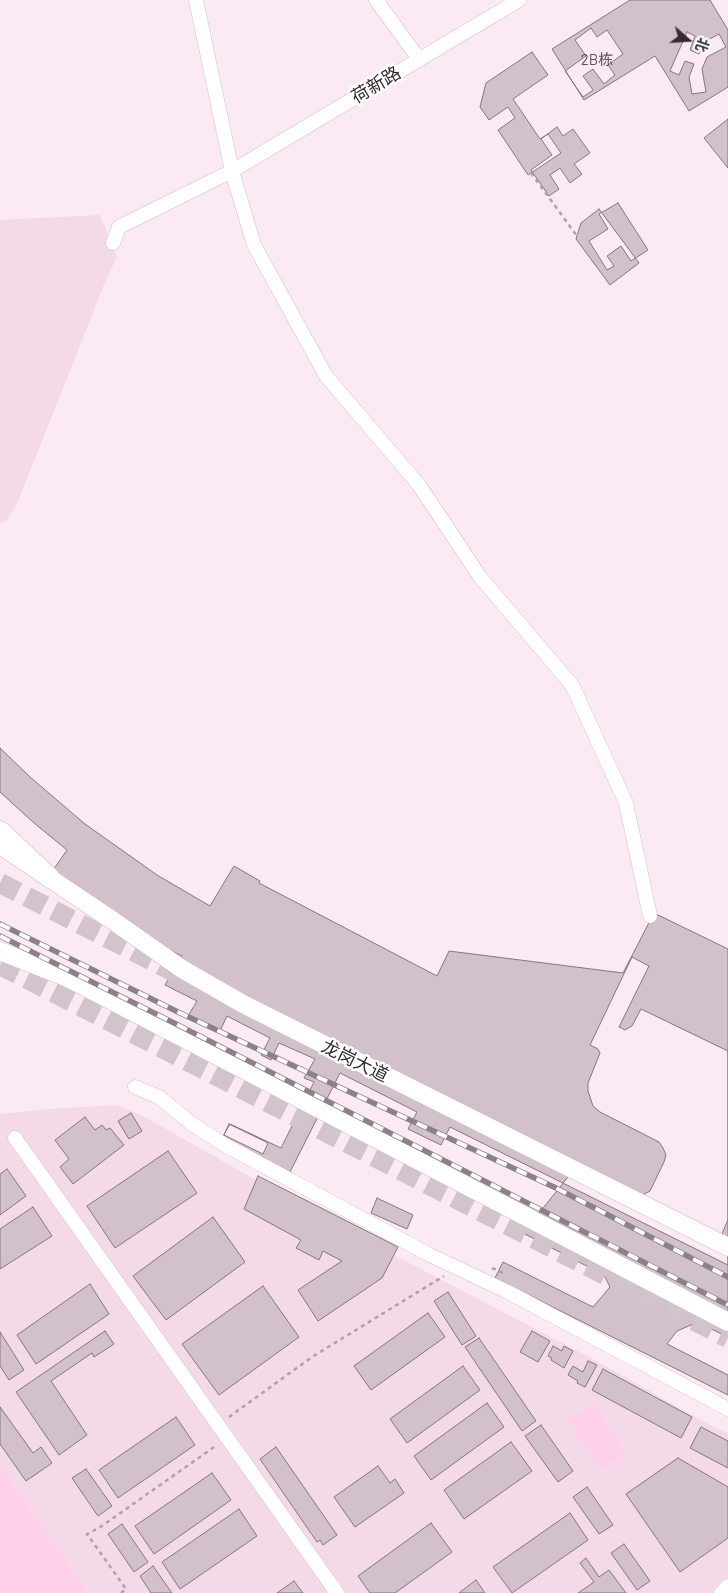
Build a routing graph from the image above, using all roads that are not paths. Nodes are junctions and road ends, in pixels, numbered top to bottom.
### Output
1 (196, 0) edge
2 (376, 0) edge
3 (519, 0) edge
4 (419, 59) junction
5 (232, 171) junction
6 (113, 243) dead end
7 (0, 831) edge
8 (0, 845) edge
9 (50, 878) junction
10 (650, 916) dead end
11 (0, 951) edge
12 (136, 1087) dead end
13 (15, 1138) dead end
14 (728, 1247) edge
15 (728, 1322) edge
16 (728, 1409) edge
17 (728, 1586) edge
18 (337, 1593) edge
19 (721, 1593) edge

1 - 5 street
2 - 4 street
3 - 4 street, 荷新路
4 - 5 street, 荷新路
5 - 6 street, 荷新路
5 - 10 street
7 - 9 highway
8 - 9 main road, 龙岗大道
9 - 14 main road, 龙岗大道
11 - 15 main road
12 - 16 street
13 - 18 street
17 - 19 street

